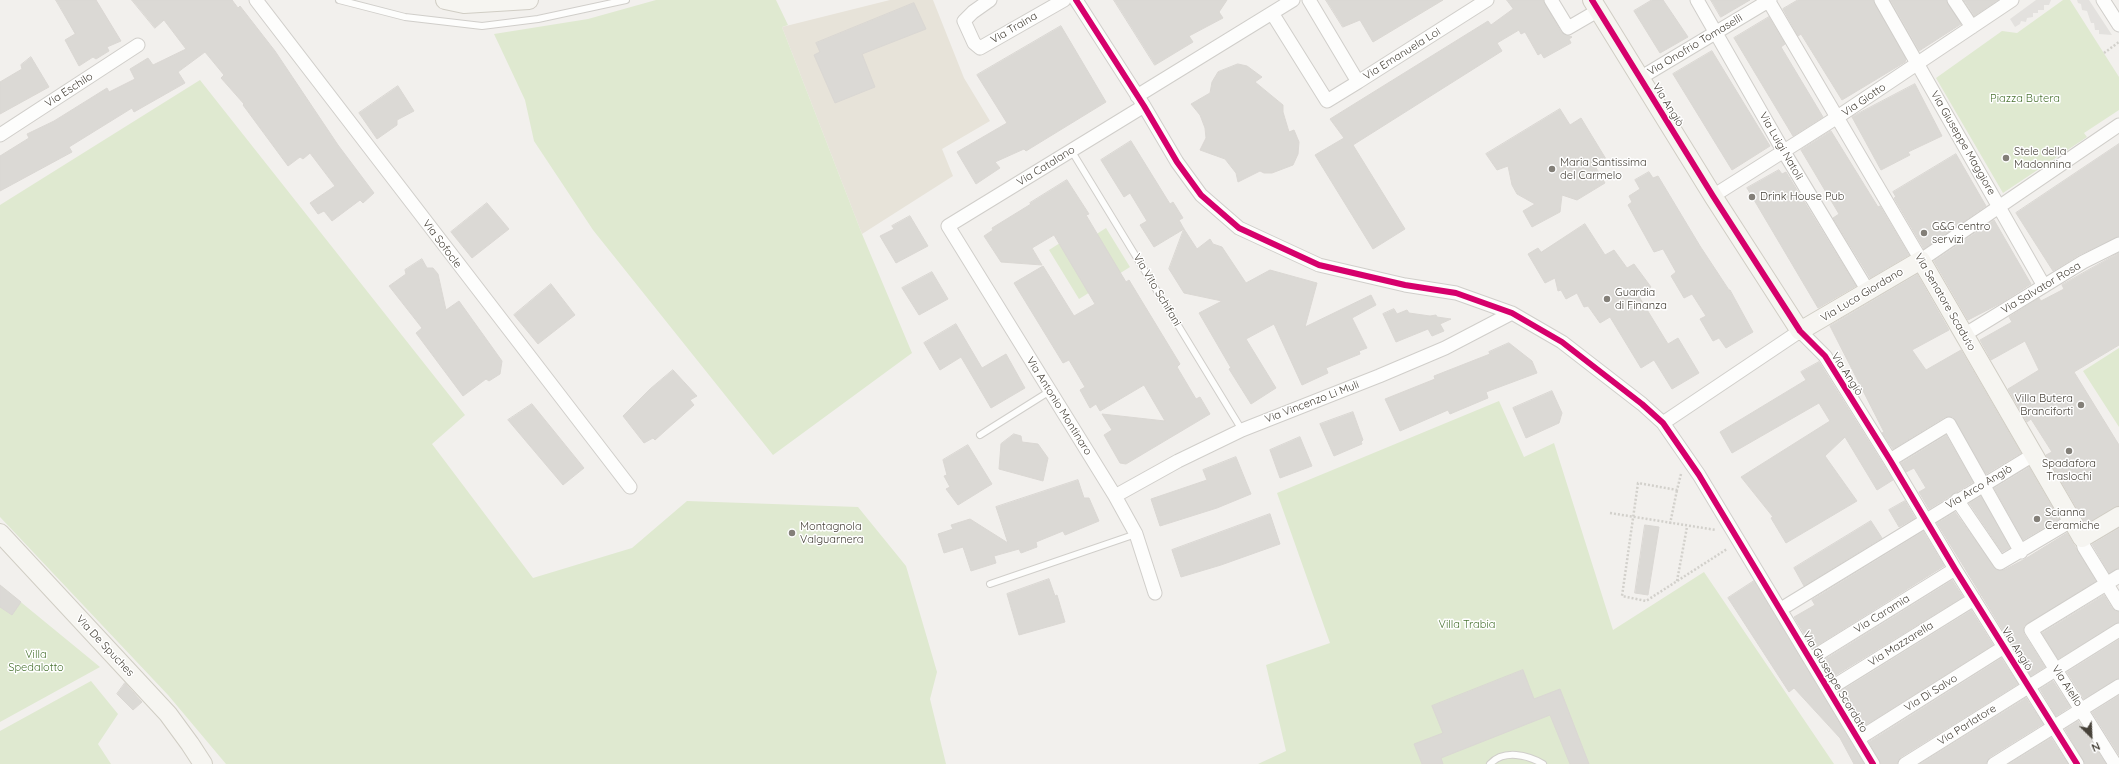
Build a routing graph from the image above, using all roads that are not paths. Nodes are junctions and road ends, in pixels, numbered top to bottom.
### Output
1 (256, 0) edge
2 (339, 0) edge
3 (445, 0) edge
4 (529, 0) edge
5 (626, 0) edge
6 (990, 0) edge
7 (1064, 0) edge
8 (1076, 0) edge
9 (1293, 0) edge
10 (1309, 0) edge
11 (1487, 0) edge
12 (1551, 0) edge
13 (1698, 0) edge
14 (1769, 0) edge
15 (1881, 0) edge
16 (1954, 0) edge
17 (2012, 0) edge
18 (2102, 0) edge
19 (1595, 5) edge
20 (1272, 13) junction
21 (2119, 25) edge
22 (1972, 27) junction
23 (1716, 32) junction
24 (138, 45) dead end
25 (1918, 63) junction
26 (1640, 78) junction
27 (1358, 82) junction
28 (1141, 101) junction
29 (1836, 118) junction
30 (2119, 125) edge
31 (0, 134) edge
32 (1071, 150) junction
33 (1784, 152) junction
34 (1713, 196) junction
35 (2000, 207) junction
36 (948, 226) joint
37 (2119, 244) edge
38 (1921, 260) junction
39 (2044, 286) junction
40 (1868, 291) junction
41 (1512, 313) junction
42 (1800, 331) junction
43 (1964, 335) junction
44 (1050, 391) junction
45 (1663, 423) junction
46 (1242, 430) junction
47 (980, 435) dead end
48 (2033, 455) junction
49 (1890, 460) junction
50 (1983, 484) junction
51 (630, 488) dead end
52 (1115, 496) junction
53 (1957, 500) junction
54 (2119, 516) edge
55 (1925, 520) junction
56 (2072, 521) junction
57 (0, 533) edge
58 (1136, 534) junction
59 (2082, 538) junction
60 (2021, 552) junction
61 (1955, 569) junction
62 (2119, 576) edge
63 (990, 584) dead end
64 (2107, 584) junction
65 (1155, 593) dead end
66 (1974, 600) junction
67 (2119, 604) edge
68 (1781, 609) junction
69 (2119, 630) edge
70 (2004, 647) junction
71 (1810, 659) junction
72 (2055, 669) junction
73 (2028, 686) junction
74 (2119, 686) edge
75 (1829, 689) junction
76 (2081, 709) junction
77 (2054, 726) junction
78 (1858, 739) junction
79 (2114, 755) edge
80 (203, 764) edge
81 (1490, 764) edge
82 (1543, 764) edge
83 (1874, 764) edge
84 (1905, 764) edge
85 (1994, 764) edge
86 (2077, 764) edge

1 - 51 street, Via Sofocle
2 - 5 lane
3 - 4 street
6 - 7 street, Via Traina
8 - 28 street, Via Giuseppe Scordato
9 - 20 street, Via Catalano
10 - 27 street, Via Emanuela Loi
11 - 27 street, Via Emanuela Loi
12 - 19 street
13 - 23 street, Via Luigi Natoli
14 - 23 street, Via Onofrio Tomaselli
14 - 29 street, Via Senatore Scaduto
15 - 25 street, Via Giuseppe Maggiore
16 - 22 street
17 - 22 street, Via Giotto
18 - 21 street
19 - 26 street, Via Angiò
20 - 27 street
20 - 28 street, Via Catalano
22 - 25 street, Via Giotto
23 - 26 street, Via Onofrio Tomaselli
23 - 33 street, Via Luigi Natoli
24 - 31 street, Via Eschilo
25 - 29 street, Via Giotto
25 - 35 street, Via Giuseppe Maggiore
26 - 34 street, Via Angiò
28 - 32 street, Via Catalano
28 - 41 street, Via Giuseppe Scordato
29 - 33 street, Via Giotto
29 - 38 street, Via Senatore Scaduto
30 - 35 street, Via Luca Giordano
32 - 36 street, Via Catalano
32 - 46 lane, Via Vito Schifani
33 - 34 street, Via Giotto
33 - 40 street, Via Luigi Natoli
34 - 42 street, Via Angiò
35 - 38 street, Via Luca Giordano
35 - 39 street, Via Giuseppe Maggiore
36 - 44 street, Via Antonio Montinaro
37 - 39 street, Via Salvator Rosa
38 - 40 street, Via Luca Giordano
38 - 43 street, Via Senatore Scaduto
39 - 43 street, Via Salvator Rosa
40 - 42 street, Via Luca Giordano
41 - 45 street, Via Giuseppe Scordato
41 - 46 street, Via Vincenzo Li Muli
42 - 45 street, Via Luca Giordano
42 - 49 street, Via Angiò
43 - 48 street, Via Senatore Scaduto
44 - 47 lane
44 - 52 street, Via Antonio Montinaro
45 - 68 street, Via Giuseppe Scordato
46 - 52 street, Via Vincenzo Li Muli
48 - 50 street, Via Arco Angiò
48 - 56 street, Via Senatore Scaduto
49 - 50 street
49 - 55 street, Via Angiò
50 - 53 street, Via Arco Angiò
50 - 60 street
52 - 58 street, Via Antonio Montinaro
53 - 55 street, Via Arco Angiò
53 - 60 street
54 - 59 street
55 - 61 street, Via Angiò
55 - 68 street
56 - 59 street, Via Senatore Scaduto
56 - 60 street
57 - 80 street, Via De Spuches
58 - 63 lane
58 - 65 street, Via Antonio Montinaro
59 - 64 street, Via Senatore Scaduto
61 - 66 street, Via Angiò
61 - 71 street, Via Caramia
62 - 64 street
64 - 67 street, Via Senatore Scaduto
64 - 72 street, Via Aiello
66 - 70 street, Via Angiò
66 - 75 street, Via Mazzarella
68 - 71 street, Via Giuseppe Scordato
69 - 72 street, Via Parlatore
70 - 73 street, Via Angiò
70 - 78 street, Via Di Salvo
71 - 75 street, Via Giuseppe Scordato
72 - 73 street, Via Parlatore
72 - 76 street, Via Aiello
73 - 77 street, Via Angiò
73 - 84 street, Via Parlatore
74 - 76 street
75 - 78 street, Via Giuseppe Scordato
76 - 77 street
76 - 79 street, Via Aiello
77 - 85 street
77 - 86 street, Via Angiò
78 - 83 street, Via Giuseppe Scordato
81 - 82 lane

